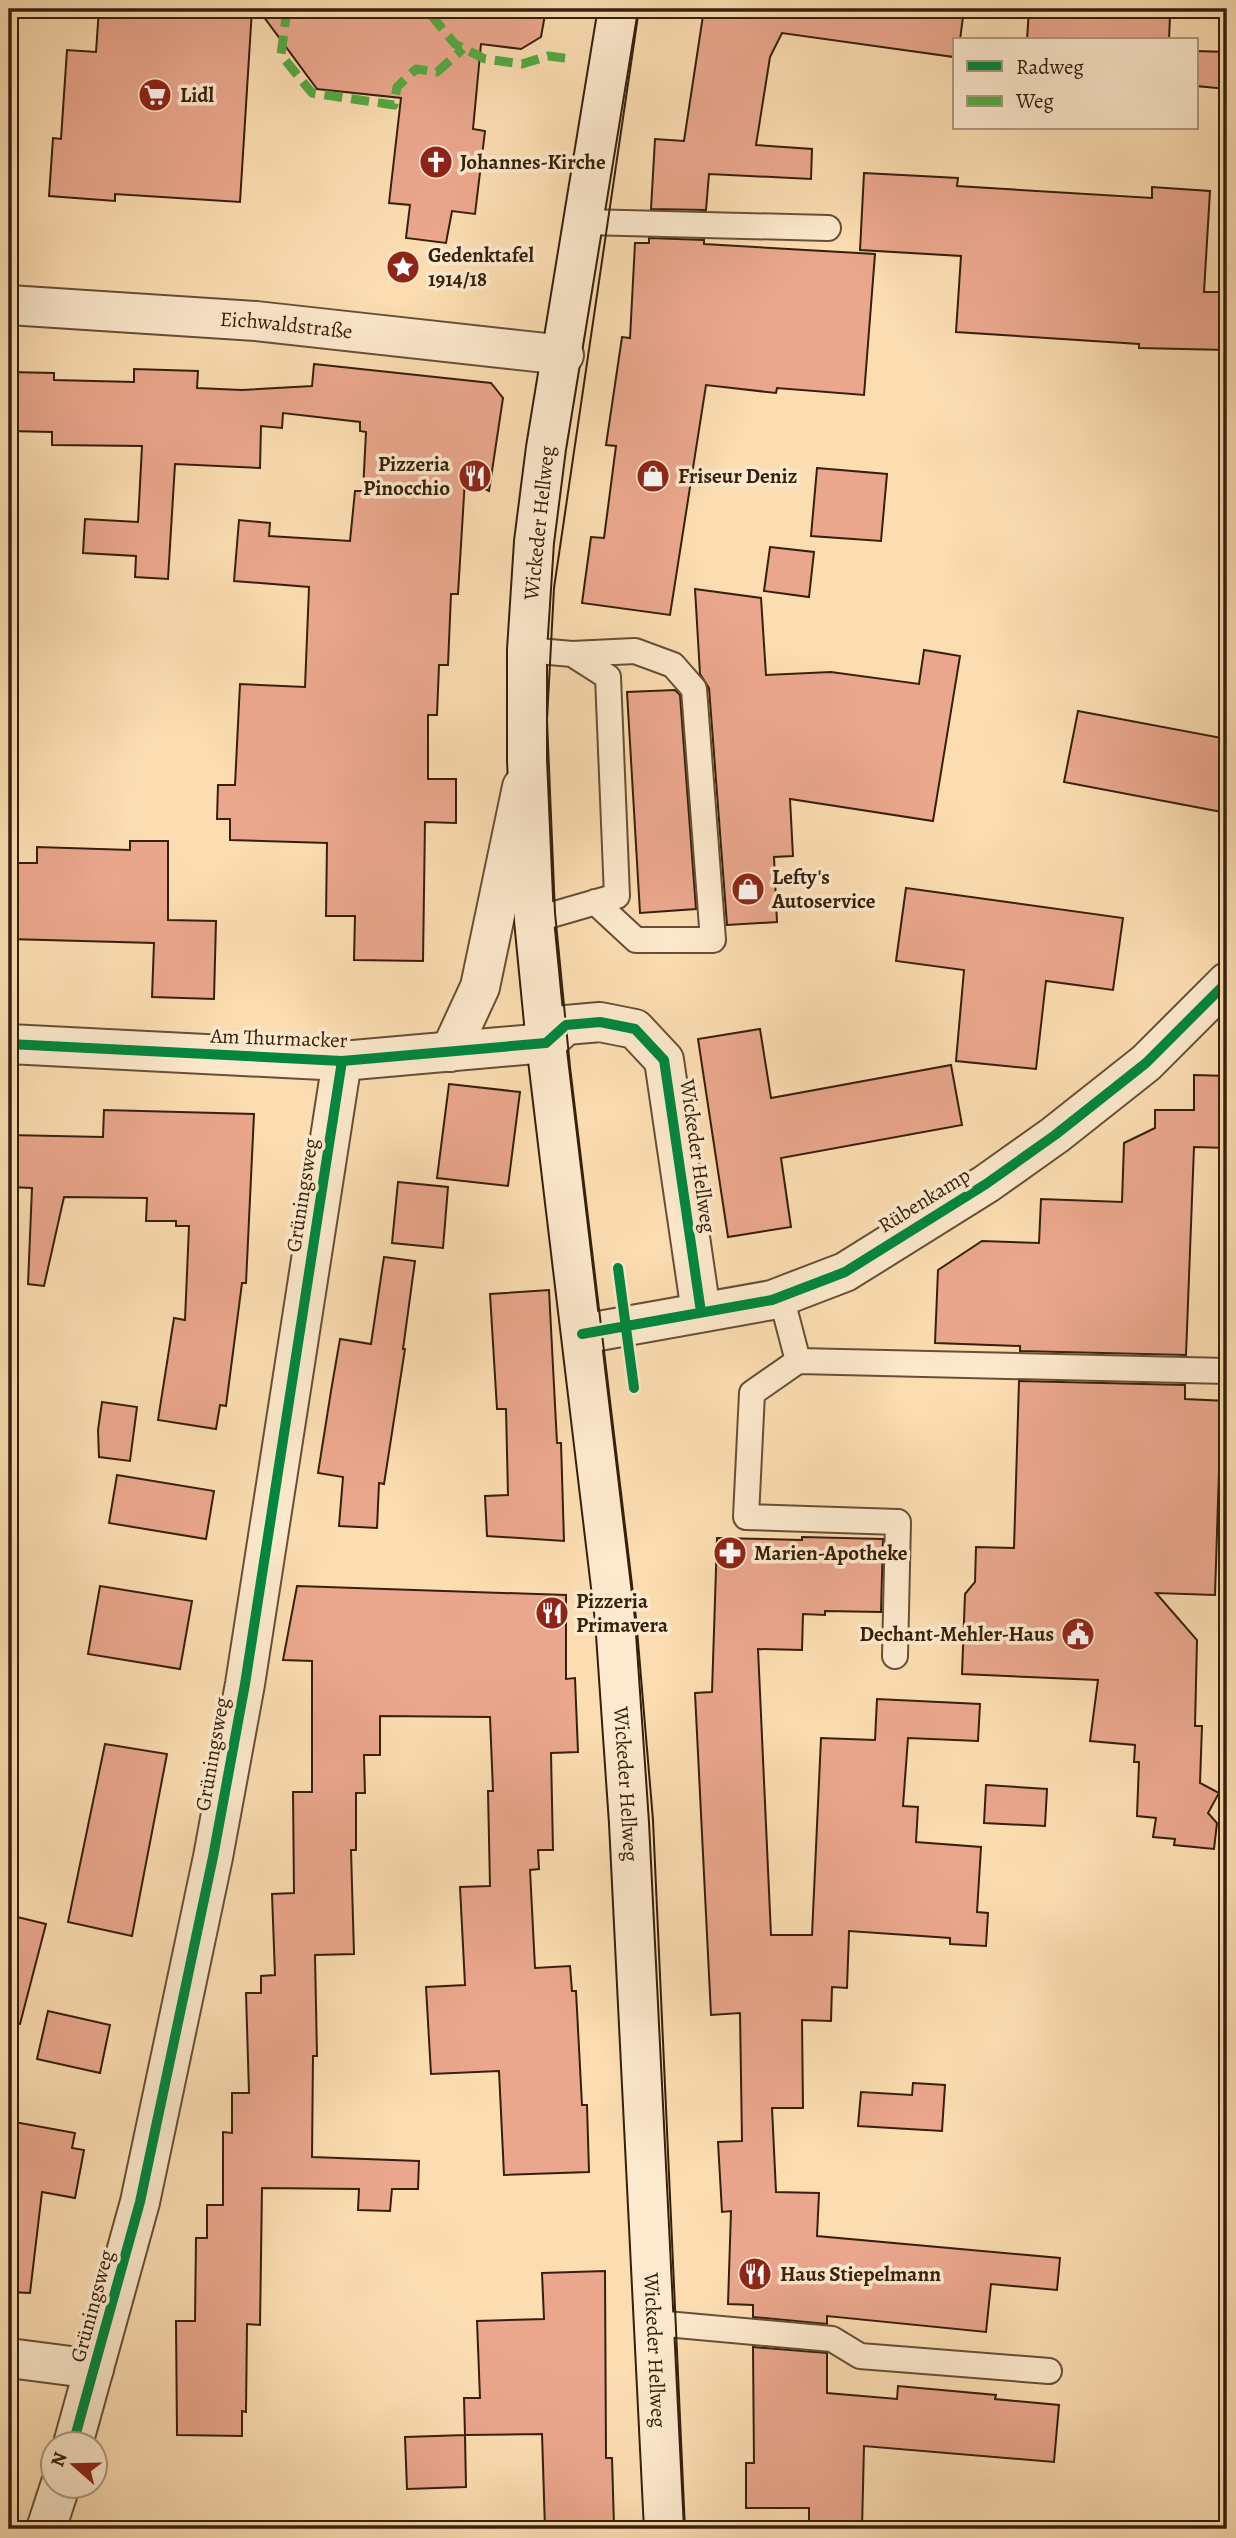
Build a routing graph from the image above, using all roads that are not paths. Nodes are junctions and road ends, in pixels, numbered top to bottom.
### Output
1 (618, 9) edge
2 (585, 222) junction
3 (828, 229) dead end
4 (9, 305) edge
5 (564, 355) junction
6 (527, 650) junction
7 (572, 654) junction
8 (527, 761) junction
9 (595, 902) junction
10 (534, 920) junction
11 (1227, 982) edge
12 (546, 1042) junction
13 (9, 1044) edge
14 (450, 1052) junction
15 (342, 1061) junction
16 (781, 1296) junction
17 (701, 1312) junction
18 (582, 1334) junction
19 (798, 1361) junction
20 (1227, 1371) edge
21 (895, 1656) dead end
22 (654, 2323) junction
23 (9, 2358) edge
24 (94, 2369) junction
25 (1049, 2371) dead end
26 (77, 2430) edge
27 (55, 2500) edge
28 (46, 2529) edge
29 (663, 2529) edge

1 - 2 street, Wickeder Hellweg
2 - 3 lane
2 - 5 street, Wickeder Hellweg
4 - 5 street, Eichwaldstraße
5 - 6 street, Wickeder Hellweg
6 - 7 lane
6 - 8 street, Wickeder Hellweg
7 - 9 lane
7 - 9 lane
8 - 10 street, Wickeder Hellweg
8 - 14 street
9 - 10 lane
10 - 12 street, Wickeder Hellweg
11 - 16 street, Rübenkamp
12 - 14 street, Am Thurmacker
12 - 17 street, Wickeder Hellweg
12 - 18 street, Wickeder Hellweg
13 - 15 street, Am Thurmacker
14 - 15 street, Am Thurmacker
15 - 24 street, Grüningsweg
16 - 17 street, Rübenkamp
16 - 19 lane
17 - 18 street, Rübenkamp
18 - 22 street, Wickeder Hellweg
19 - 20 lane
19 - 21 lane
22 - 25 lane
22 - 29 street, Wickeder Hellweg
23 - 24 street
24 - 26 street, Grüningsweg
27 - 28 street

